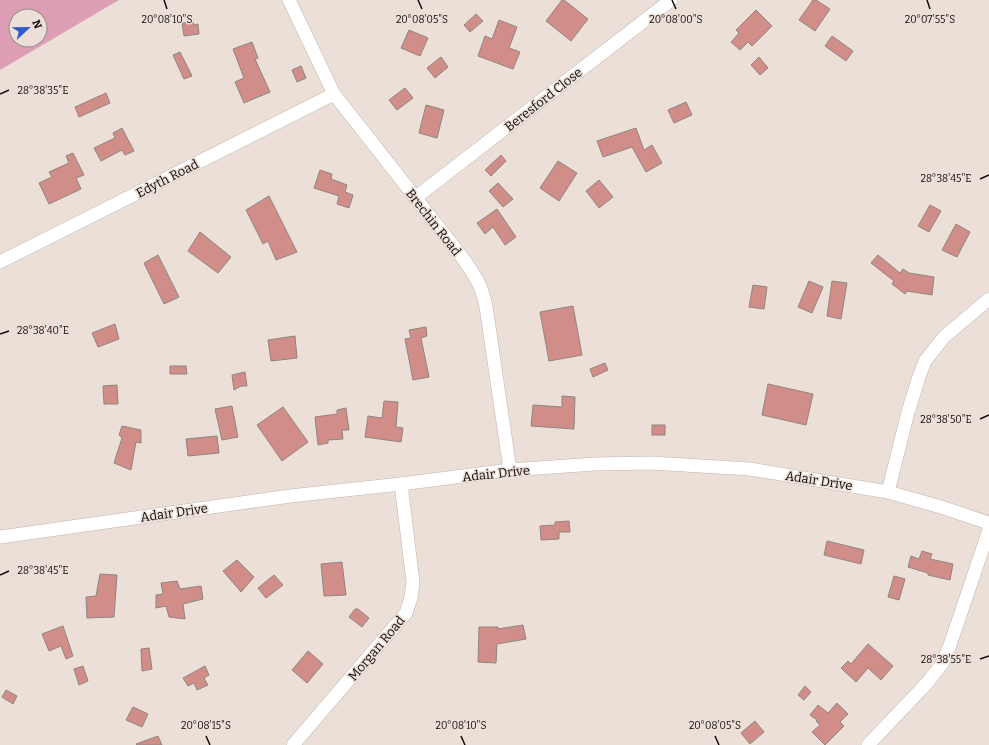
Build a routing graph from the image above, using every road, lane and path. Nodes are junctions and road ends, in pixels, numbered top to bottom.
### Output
1 (289, 0) edge
2 (671, 0) edge
3 (334, 94) junction
4 (415, 198) junction
5 (0, 262) edge
6 (989, 299) edge
7 (510, 470) junction
8 (402, 484) junction
9 (888, 492) junction
10 (989, 523) edge
11 (989, 530) edge
12 (0, 537) edge
13 (293, 745) edge
14 (868, 745) edge

1 - 3 street, Brechin Road
2 - 4 street, Beresford Close
3 - 4 street, Brechin Road
3 - 5 street, Edyth Road
4 - 7 street, Brechin Road
6 - 9 street
7 - 8 street, Adair Drive
7 - 9 street, Adair Drive
8 - 12 street, Adair Drive
8 - 13 street, Morgan Road
9 - 10 street, Adair Drive
11 - 14 street

